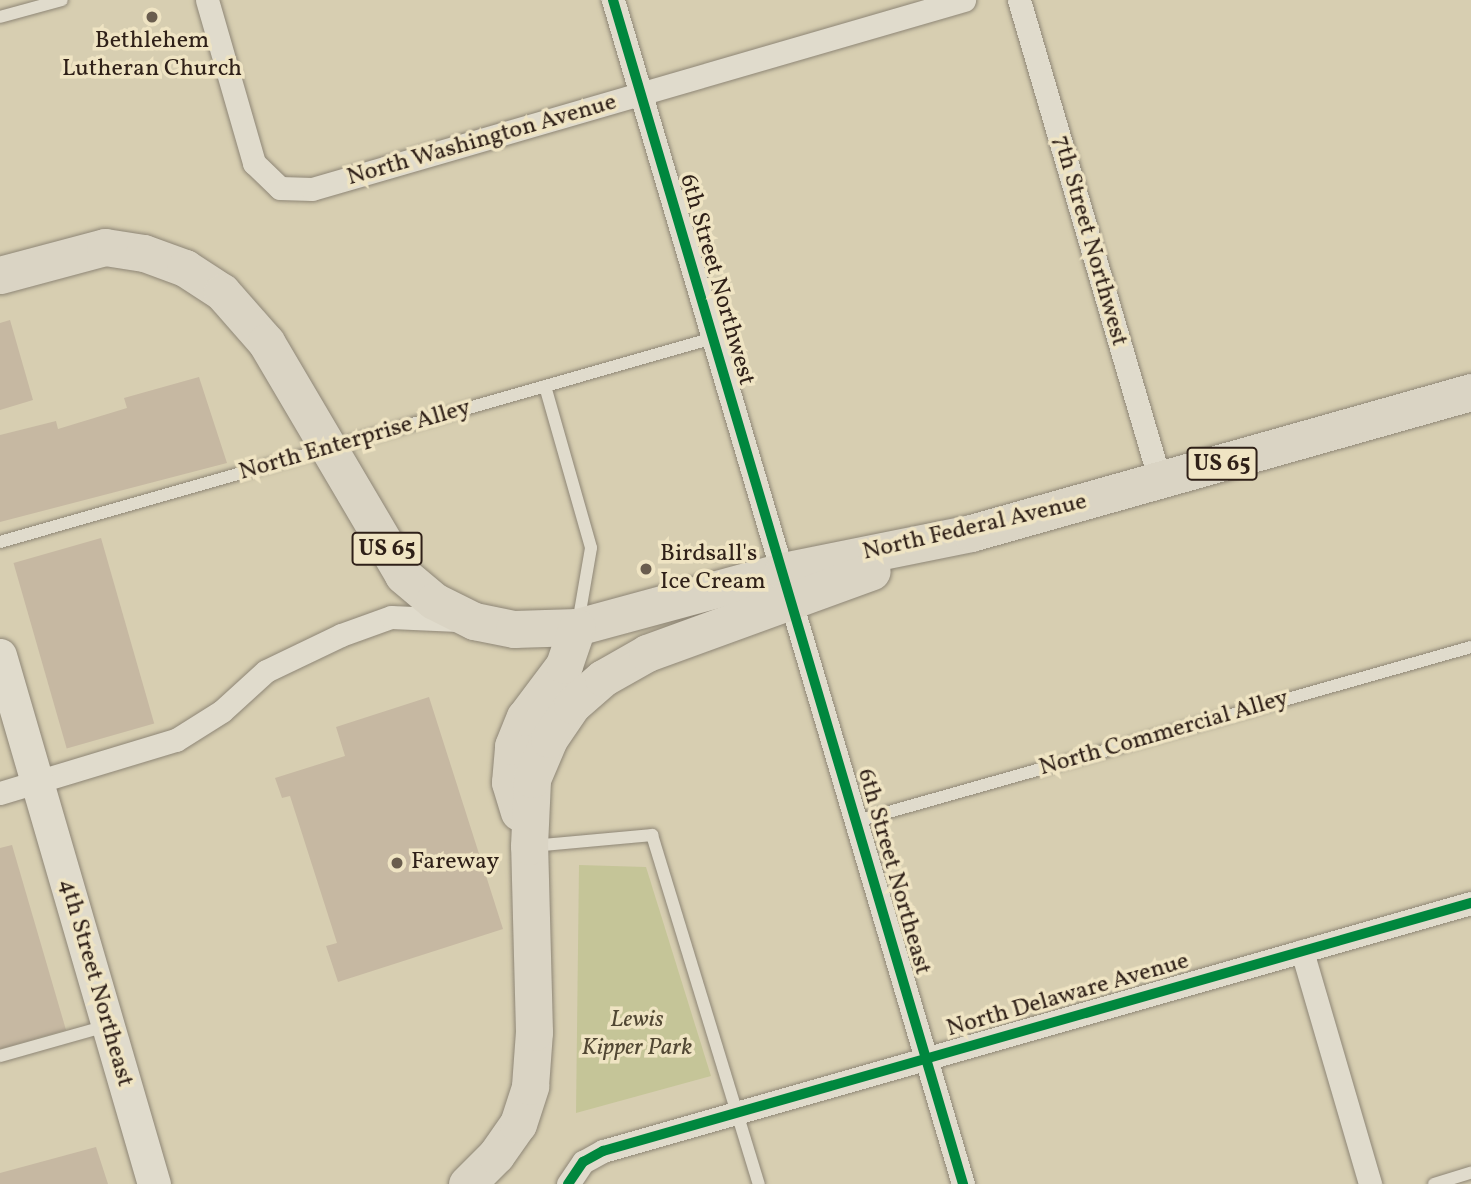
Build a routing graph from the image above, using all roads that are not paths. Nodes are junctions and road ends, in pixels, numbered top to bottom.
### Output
1 (62, 0) edge
2 (207, 0) edge
3 (613, 0) edge
4 (964, 0) edge
5 (1019, 0) edge
6 (0, 17) edge
7 (640, 96) junction
8 (0, 275) edge
9 (710, 340) junction
10 (545, 386) junction
11 (1471, 392) edge
12 (327, 449) junction
13 (1160, 481) junction
14 (0, 542) edge
15 (788, 586) junction
16 (474, 621) junction
17 (578, 627) junction
18 (1471, 647) edge
19 (0, 656) edge
20 (37, 782) junction
21 (0, 793) edge
22 (857, 821) junction
23 (529, 846) junction
24 (1471, 903) edge
25 (1302, 951) junction
26 (108, 1026) junction
27 (0, 1056) edge
28 (926, 1058) junction
29 (737, 1112) junction
30 (1471, 1173) edge
31 (154, 1184) edge
32 (467, 1184) edge
33 (568, 1184) edge
34 (759, 1184) edge
35 (963, 1184) edge
36 (1370, 1184) edge
37 (1434, 1184) edge

1 - 6 lane
2 - 7 street, North Washington Avenue
3 - 7 street, 6th Street Northwest
4 - 7 street, North Washington Avenue
5 - 13 street, 7th Street Northwest
7 - 9 street, 6th Street Northwest
8 - 12 main road, North Federal Avenue / US 65
9 - 10 lane, North Enterprise Alley
9 - 15 street, 6th Street Northwest
10 - 12 lane, North Enterprise Alley
10 - 17 lane
11 - 13 main road, North Federal Avenue / US 65
12 - 14 lane, North Enterprise Alley
12 - 16 main road, North Federal Avenue / US 65
13 - 15 main road, North Federal Avenue / US 65
15 - 17 main road, North Federal Avenue / US 65
15 - 22 street, 6th Street Northeast
15 - 23 main road, US 65
16 - 17 main road, North Federal Avenue / US 65
16 - 20 street, North Federal Avenue
17 - 23 main road
18 - 22 lane, North Commercial Alley
19 - 20 street, 4th Street Northeast
20 - 21 street, North Federal Avenue
20 - 26 street, 4th Street Northeast
22 - 28 street, 6th Street Northeast
23 - 29 lane
23 - 32 main road, US 65
24 - 25 street, North Delaware Avenue
25 - 28 street, North Delaware Avenue
25 - 36 street
26 - 27 lane
26 - 31 street, 4th Street Northeast
28 - 29 street, North Delaware Avenue
28 - 35 street, 6th Street Northeast
29 - 33 street, North Delaware Avenue
29 - 34 lane
30 - 37 lane

